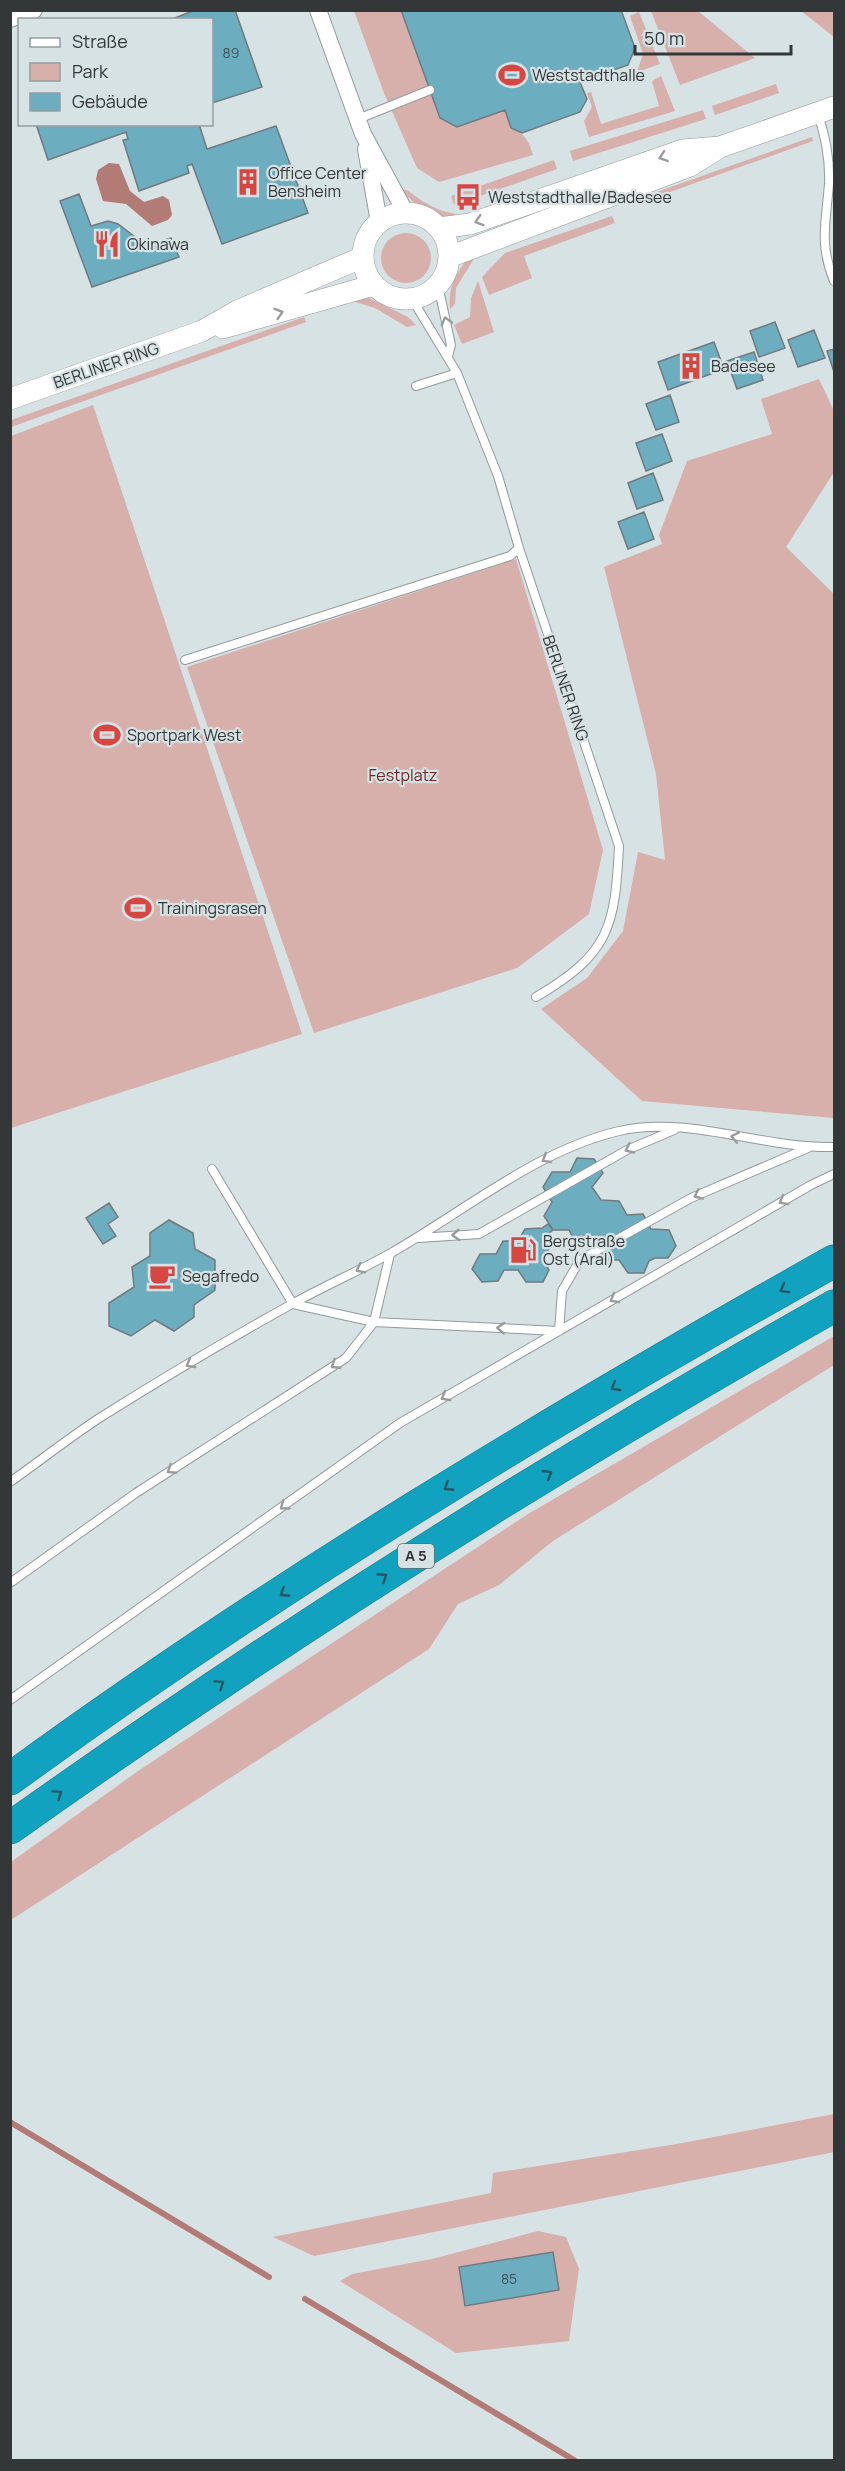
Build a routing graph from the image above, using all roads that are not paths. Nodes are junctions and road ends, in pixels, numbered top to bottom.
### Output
1 (34, 10) edge
2 (318, 10) edge
3 (10, 19) edge
4 (430, 90) dead end
5 (826, 110) edge
6 (360, 126) junction
7 (720, 147) junction
8 (406, 213) junction
9 (379, 222) junction
10 (440, 228) junction
11 (363, 257) junction
12 (449, 257) junction
13 (834, 281) edge
14 (374, 285) junction
15 (438, 285) junction
16 (412, 299) junction
17 (202, 331) junction
18 (448, 356) junction
19 (457, 373) junction
20 (416, 386) dead end
21 (10, 399) edge
22 (519, 548) junction
23 (185, 660) dead end
24 (536, 997) dead end
25 (683, 1126) junction
26 (810, 1147) junction
27 (834, 1147) edge
28 (212, 1169) dead end
29 (834, 1174) edge
30 (416, 1238) junction
31 (390, 1254) junction
32 (834, 1260) edge
33 (293, 1304) junction
34 (834, 1306) edge
35 (374, 1322) junction
36 (559, 1331) junction
37 (10, 1482) edge
38 (10, 1583) edge
39 (10, 1700) edge
40 (10, 1779) edge
41 (10, 1828) edge

1 - 3 street
2 - 6 street
4 - 6 lane
5 - 7 street
5 - 13 lane
6 - 8 street
6 - 9 street
7 -> 10 street
7 - 12 street
8 - 9 street
8 - 10 street
9 - 11 street
10 - 12 street
11 - 14 street
11 - 17 street, BERLINER RING
12 - 15 street
14 - 16 street
17 -> 14 street, BERLINER RING
15 - 16 street
18 -> 15 lane, BERLINER RING
16 - 18 lane, BERLINER RING
17 - 21 street, BERLINER RING
18 - 19 lane, BERLINER RING
19 - 20 lane
19 - 22 lane, BERLINER RING
22 - 23 lane
22 - 24 lane, BERLINER RING
26 -> 25 lane
25 -> 30 lane
25 -> 30 lane
26 - 27 lane
26 -> 36 lane
28 - 33 lane
29 -> 36 lane
30 - 31 lane
31 -> 33 lane
31 - 35 lane
32 -> 40 highway, A 5
33 - 35 lane
33 -> 37 lane
41 -> 34 highway, A 5
36 -> 35 lane
35 -> 38 lane
36 -> 39 lane

